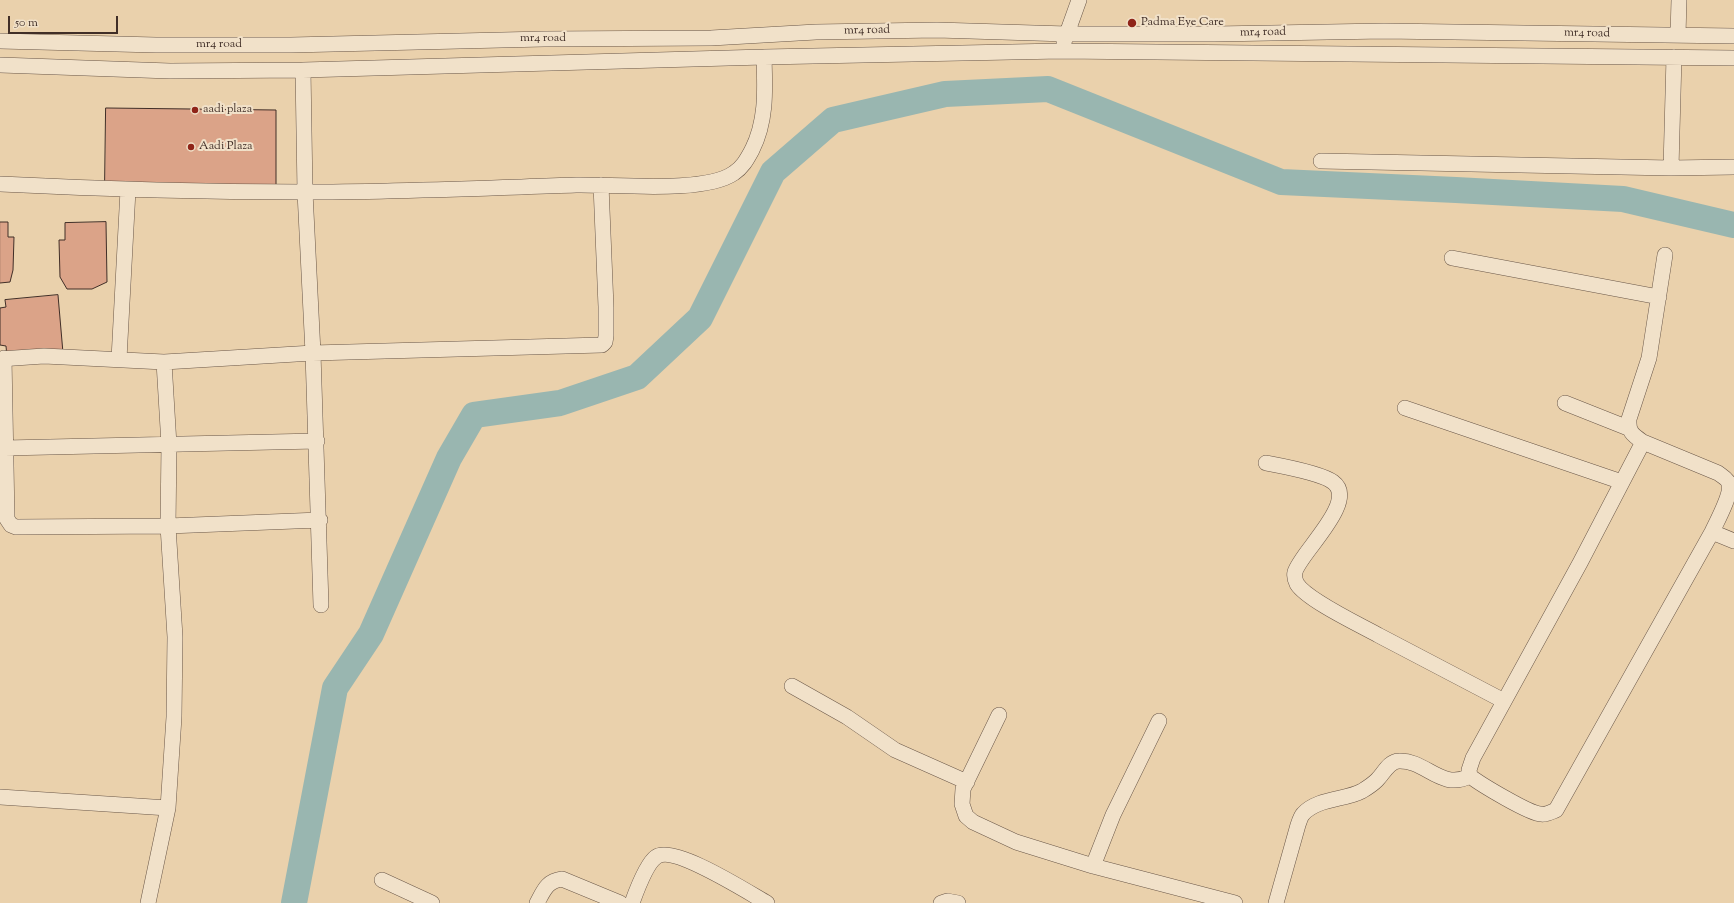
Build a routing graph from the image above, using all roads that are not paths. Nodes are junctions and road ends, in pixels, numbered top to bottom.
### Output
1 (1080, 0) edge
2 (1679, 0) edge
3 (1067, 34) junction
4 (1678, 35) junction
5 (1734, 36) edge
6 (0, 42) edge
7 (1061, 51) junction
8 (764, 57) junction
9 (1674, 58) junction
10 (1734, 58) edge
11 (0, 65) edge
12 (303, 70) junction
13 (1321, 161) dead end
14 (1734, 167) edge
15 (1671, 168) junction
16 (0, 184) edge
17 (601, 185) junction
18 (128, 190) junction
19 (305, 192) junction
20 (1665, 255) dead end
21 (1452, 258) dead end
22 (1659, 297) junction
23 (314, 353) junction
24 (2, 358) edge
25 (119, 359) junction
26 (164, 362) junction
27 (1565, 403) dead end
28 (1405, 408) dead end
29 (1628, 428) junction
30 (317, 441) junction
31 (1643, 442) junction
32 (169, 445) junction
33 (5, 448) junction
34 (1266, 463) dead end
35 (1622, 482) junction
36 (320, 520) junction
37 (168, 526) junction
38 (1712, 532) junction
39 (1734, 541) edge
40 (322, 604) dead end
41 (792, 686) dead end
42 (1504, 701) junction
43 (998, 715) dead end
44 (1159, 721) dead end
45 (1470, 776) junction
46 (967, 782) junction
47 (0, 797) edge
48 (168, 808) junction
49 (1093, 866) junction
50 (382, 880) dead end
51 (148, 903) edge
52 (432, 903) edge
53 (537, 903) edge
54 (620, 903) edge
55 (632, 903) edge
56 (767, 903) edge
57 (941, 903) edge
58 (958, 903) edge
59 (1235, 903) edge
60 (1276, 903) edge

1 - 3 street
2 - 4 street
3 - 4 street, mr4 road
3 - 6 street, mr4 road
3 - 7 street
4 - 5 street, mr4 road
7 - 8 street, mr4 road
7 - 9 street, mr4 road
8 - 12 street, mr4 road
8 - 17 street
9 - 10 street, mr4 road
9 - 15 street
11 - 12 street, mr4 road
12 - 19 street
13 - 15 street
14 - 15 street
16 - 18 street
17 - 19 street
17 - 23 street
18 - 19 street
18 - 25 street
19 - 23 street
20 - 22 street
21 - 22 street
22 - 29 street
23 - 26 street
23 - 30 street
24 - 25 street
24 - 33 street
25 - 26 street
26 - 32 street
27 - 29 street
28 - 35 street
29 - 31 street
30 - 32 street
30 - 36 street
31 - 35 street
31 - 38 street
32 - 33 street
32 - 37 street
33 - 37 street
34 - 42 street
35 - 42 street
36 - 37 street
36 - 40 street
37 - 48 street
38 - 39 street
38 - 45 street
41 - 46 street
42 - 45 street
43 - 46 street
44 - 49 street
45 - 60 street
46 - 49 street
47 - 48 street
48 - 51 street
49 - 59 street
50 - 52 street
53 - 54 street
55 - 56 street
57 - 58 street

